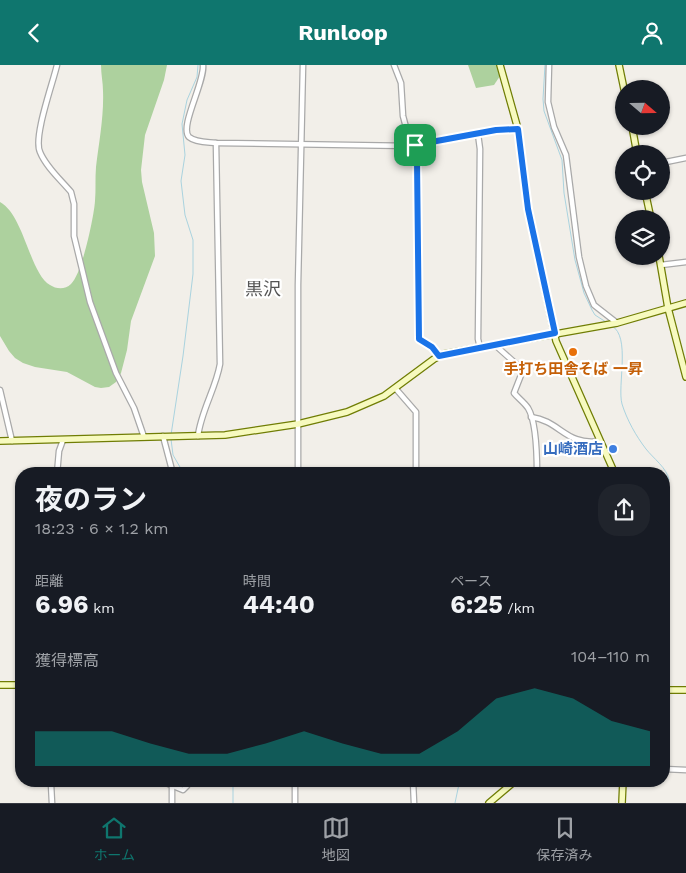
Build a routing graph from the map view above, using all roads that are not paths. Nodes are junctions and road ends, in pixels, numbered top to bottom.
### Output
1 (58, 65) edge
2 (203, 65) edge
3 (303, 65) edge
4 (394, 65) edge
5 (500, 65) edge
6 (549, 65) edge
7 (619, 65) edge
8 (622, 80) edge
9 (518, 129) junction
10 (478, 133) junction
11 (216, 143) junction
12 (302, 144) junction
13 (413, 145) junction
14 (686, 158) edge
15 (670, 161) edge
16 (686, 262) edge
17 (670, 264) edge
18 (661, 265) edge
19 (686, 303) edge
20 (668, 308) junction
21 (612, 324) junction
22 (555, 333) junction
23 (495, 345) junction
24 (480, 348) junction
25 (439, 356) junction
26 (686, 377) edge
27 (396, 389) junction
28 (0, 390) edge
29 (531, 417) junction
30 (298, 424) junction
31 (168, 436) junction
32 (198, 436) junction
33 (144, 437) junction
34 (63, 439) junction
35 (0, 441) edge
36 (12, 441) junction
37 (600, 441) junction
38 (58, 467) edge
39 (172, 467) edge
40 (298, 467) edge
41 (416, 467) edge
42 (537, 467) edge
43 (613, 467) edge
44 (0, 685) edge
45 (15, 685) edge
46 (670, 690) edge
47 (686, 691) edge
48 (670, 769) edge
49 (686, 770) edge
50 (51, 787) edge
51 (172, 787) joint
52 (186, 787) edge
53 (295, 787) edge
54 (413, 787) edge
55 (509, 787) edge
56 (623, 787) edge
57 (497, 800) edge
58 (52, 803) edge
59 (172, 803) edge
60 (295, 803) edge
61 (414, 803) edge
62 (489, 803) edge
63 (622, 803) edge

1 - 33 street
2 - 11 street
3 - 12 street
4 - 13 street
5 - 9 street
6 - 21 street
7 - 8 street
9 - 10 street
9 - 22 street
10 - 13 street
10 - 24 street
11 - 12 street
11 - 32 street
12 - 13 street
12 - 30 street
13 - 25 street
14 - 15 street
16 - 17 street
18 - 20 street
19 - 20 street
20 - 21 street
20 - 26 street
21 - 22 street
22 - 23 street
22 - 37 street
23 - 24 street
23 - 29 street
24 - 25 street
25 - 27 street
27 - 30 street
27 - 41 street
28 - 36 street
29 - 37 street
29 - 42 street
30 - 32 street
30 - 40 street
31 - 32 street
31 - 33 street
31 - 39 street
33 - 34 street
34 - 36 street
34 - 38 street
35 - 36 street
37 - 43 street
44 - 45 street
46 - 47 street
48 - 49 street
50 - 58 street
51 - 52 street
51 - 59 street
53 - 60 street
54 - 61 street
55 - 57 street
56 - 63 street
57 - 62 street

